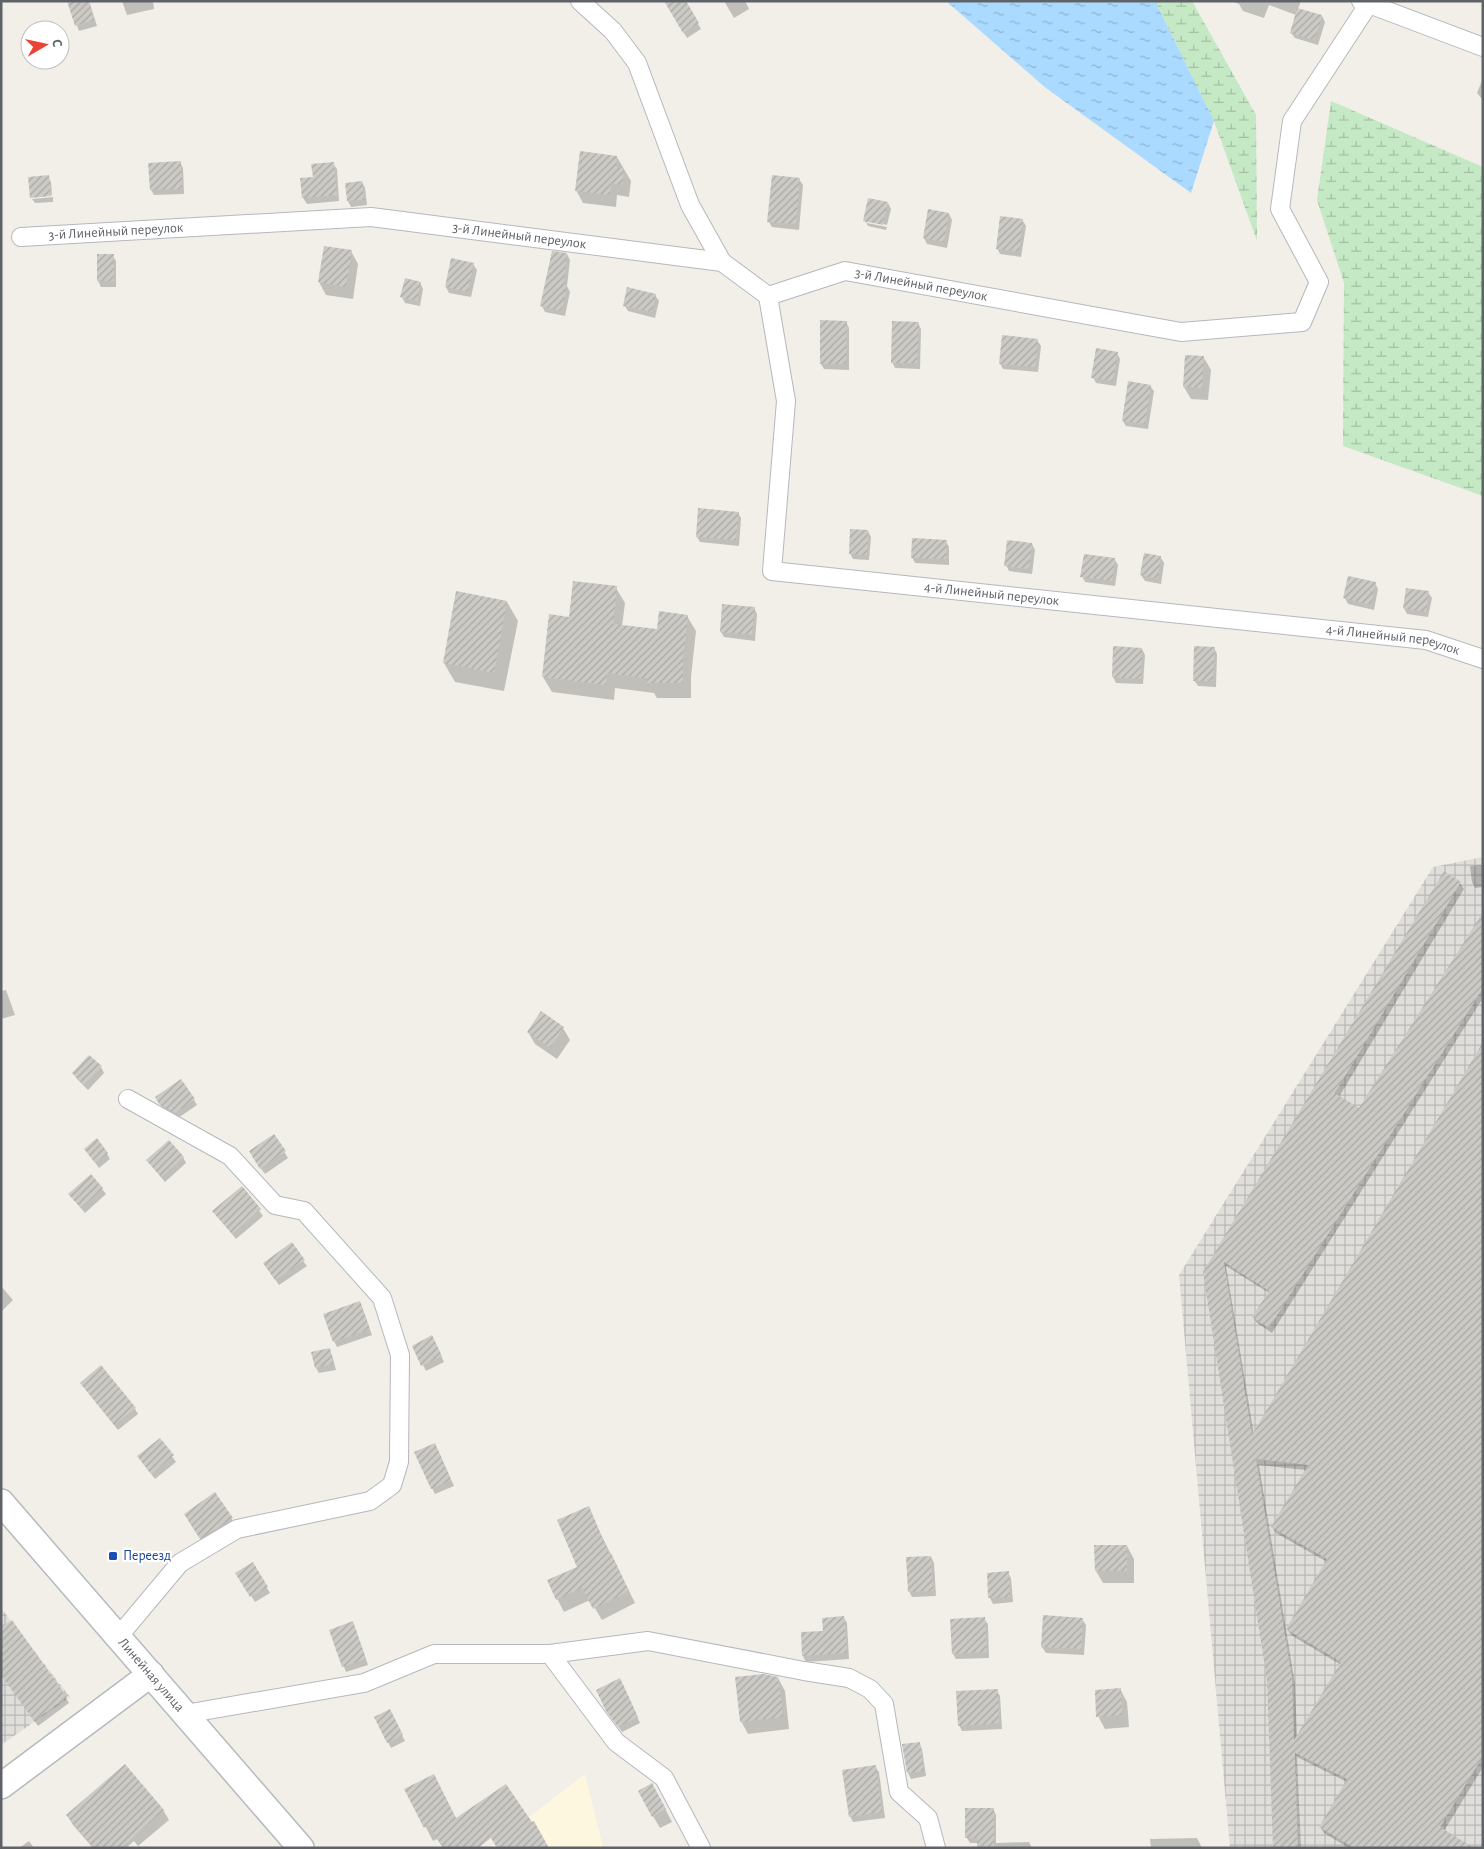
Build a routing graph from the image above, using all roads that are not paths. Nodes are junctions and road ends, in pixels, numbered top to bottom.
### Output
1 (580, 1) edge
2 (1365, 3) edge
3 (1483, 48) edge
4 (21, 237) dead end
5 (722, 262) junction
6 (768, 296) junction
7 (1483, 659) edge
8 (128, 1099) dead end
9 (1, 1502) edge
10 (118, 1637) junction
11 (550, 1654) junction
12 (151, 1674) junction
13 (185, 1714) junction
14 (1, 1786) edge
15 (301, 1848) edge
16 (701, 1848) edge
17 (936, 1848) edge

1 - 5 street
2 - 3 street
2 - 6 street, 3-й Линейный переулок
4 - 5 street, 3-й Линейный переулок
5 - 6 street, 3-й Линейный переулок
6 - 7 street, 4-й Линейный переулок
8 - 10 street
9 - 10 street, Линейная улица
10 - 12 street, Линейная улица
11 - 13 street
11 - 16 street
11 - 17 street
12 - 13 street, Линейная улица
12 - 14 street
13 - 15 street, Линейная улица

